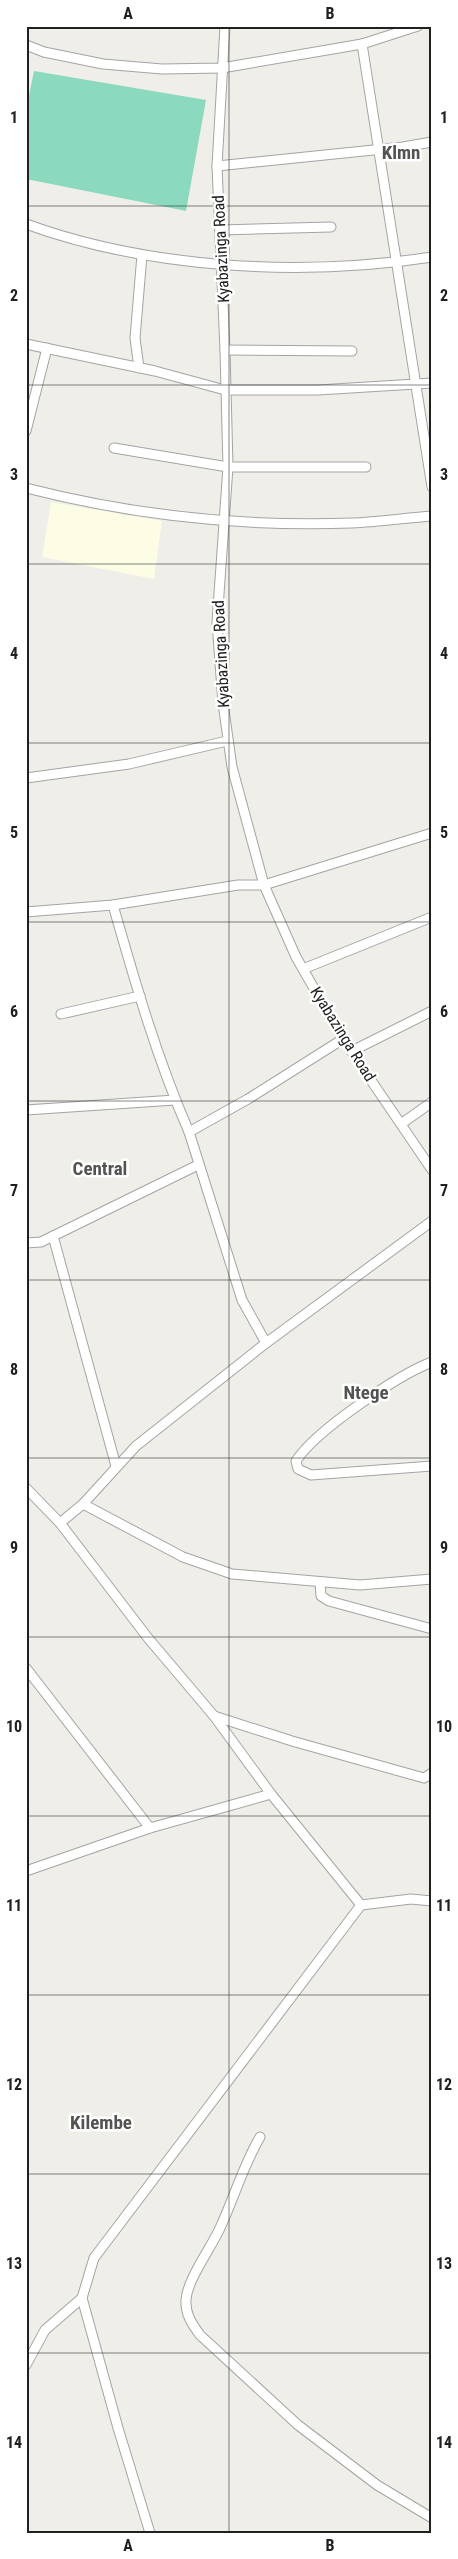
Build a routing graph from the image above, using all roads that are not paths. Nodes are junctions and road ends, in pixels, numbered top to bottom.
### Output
1 (225, 26) edge
2 (418, 26) edge
3 (362, 44) junction
4 (26, 46) edge
5 (222, 68) junction
6 (432, 142) edge
7 (380, 150) junction
8 (217, 166) junction
9 (26, 224) edge
10 (331, 227) dead end
11 (220, 230) junction
12 (142, 255) junction
13 (432, 257) edge
14 (396, 262) junction
15 (222, 263) junction
16 (26, 344) edge
17 (48, 348) junction
18 (225, 350) junction
19 (352, 351) dead end
20 (139, 368) junction
21 (432, 383) edge
22 (417, 385) junction
23 (226, 390) junction
24 (26, 431) edge
25 (114, 448) dead end
26 (228, 467) junction
27 (366, 467) dead end
28 (432, 487) edge
29 (26, 488) edge
30 (432, 516) edge
31 (224, 521) junction
32 (227, 741) junction
33 (26, 778) edge
34 (432, 833) edge
35 (264, 885) junction
36 (113, 905) junction
37 (26, 912) edge
38 (432, 917) edge
39 (303, 969) junction
40 (140, 996) junction
41 (432, 1011) edge
42 (61, 1014) dead end
43 (343, 1039) junction
44 (352, 1051) junction
45 (175, 1100) junction
46 (432, 1102) edge
47 (26, 1110) edge
48 (401, 1124) junction
49 (189, 1132) junction
50 (198, 1165) junction
51 (432, 1170) edge
52 (432, 1221) edge
53 (53, 1236) junction
54 (26, 1243) edge
55 (266, 1343) junction
56 (432, 1362) edge
57 (116, 1466) junction
58 (432, 1466) edge
59 (26, 1488) edge
60 (83, 1504) junction
61 (60, 1523) junction
62 (432, 1579) edge
63 (320, 1582) junction
64 (432, 1629) edge
65 (26, 1668) edge
66 (214, 1716) junction
67 (432, 1773) edge
68 (271, 1794) junction
69 (150, 1828) junction
70 (26, 1871) edge
71 (432, 1902) edge
72 (360, 1905) junction
73 (260, 2137) dead end
74 (82, 2298) junction
75 (26, 2365) edge
76 (432, 2518) edge
77 (150, 2533) edge

1 - 5 street, Kyabazinga Road
2 - 3 street
3 - 5 street
3 - 7 street
4 - 5 street
5 - 8 street, Kyabazinga Road
6 - 7 street
7 - 8 street
7 - 14 street
8 - 11 street, Kyabazinga Road
9 - 12 street
10 - 11 street
11 - 15 street, Kyabazinga Road
12 - 15 street
12 - 20 street
13 - 14 street
14 - 15 street
14 - 22 street
15 - 18 street, Kyabazinga Road
16 - 17 street
17 - 20 street
17 - 24 street
18 - 19 street
18 - 23 street, Kyabazinga Road
20 - 23 street
21 - 22 street
22 - 23 street
22 - 28 street
23 - 26 street, Kyabazinga Road
25 - 26 street
26 - 27 street
26 - 31 street, Kyabazinga Road
29 - 31 street
30 - 31 street
31 - 32 street, Kyabazinga Road
32 - 33 street
32 - 35 street, Kyabazinga Road
34 - 35 street
35 - 36 street
35 - 39 street, Kyabazinga Road
36 - 37 street
36 - 40 street
38 - 39 street
39 - 43 street, Kyabazinga Road
40 - 42 street
40 - 45 street
41 - 44 street
43 - 44 street, Kyabazinga Road
43 - 49 street
44 - 48 street, Kyabazinga Road
45 - 47 street
45 - 49 street
46 - 48 street
48 - 51 street, Kyabazinga Road
49 - 50 street
50 - 53 street
50 - 55 street
52 - 55 street
53 - 54 street
53 - 57 street
55 - 57 street
56 - 58 street
57 - 60 street
59 - 61 street
60 - 61 street
60 - 63 street
61 - 66 street
62 - 63 street
63 - 64 street
65 - 69 street
66 - 67 street
66 - 68 street
68 - 69 street
68 - 72 street
69 - 70 street
71 - 72 street
72 - 74 street
73 - 76 street
74 - 75 street
74 - 77 street

